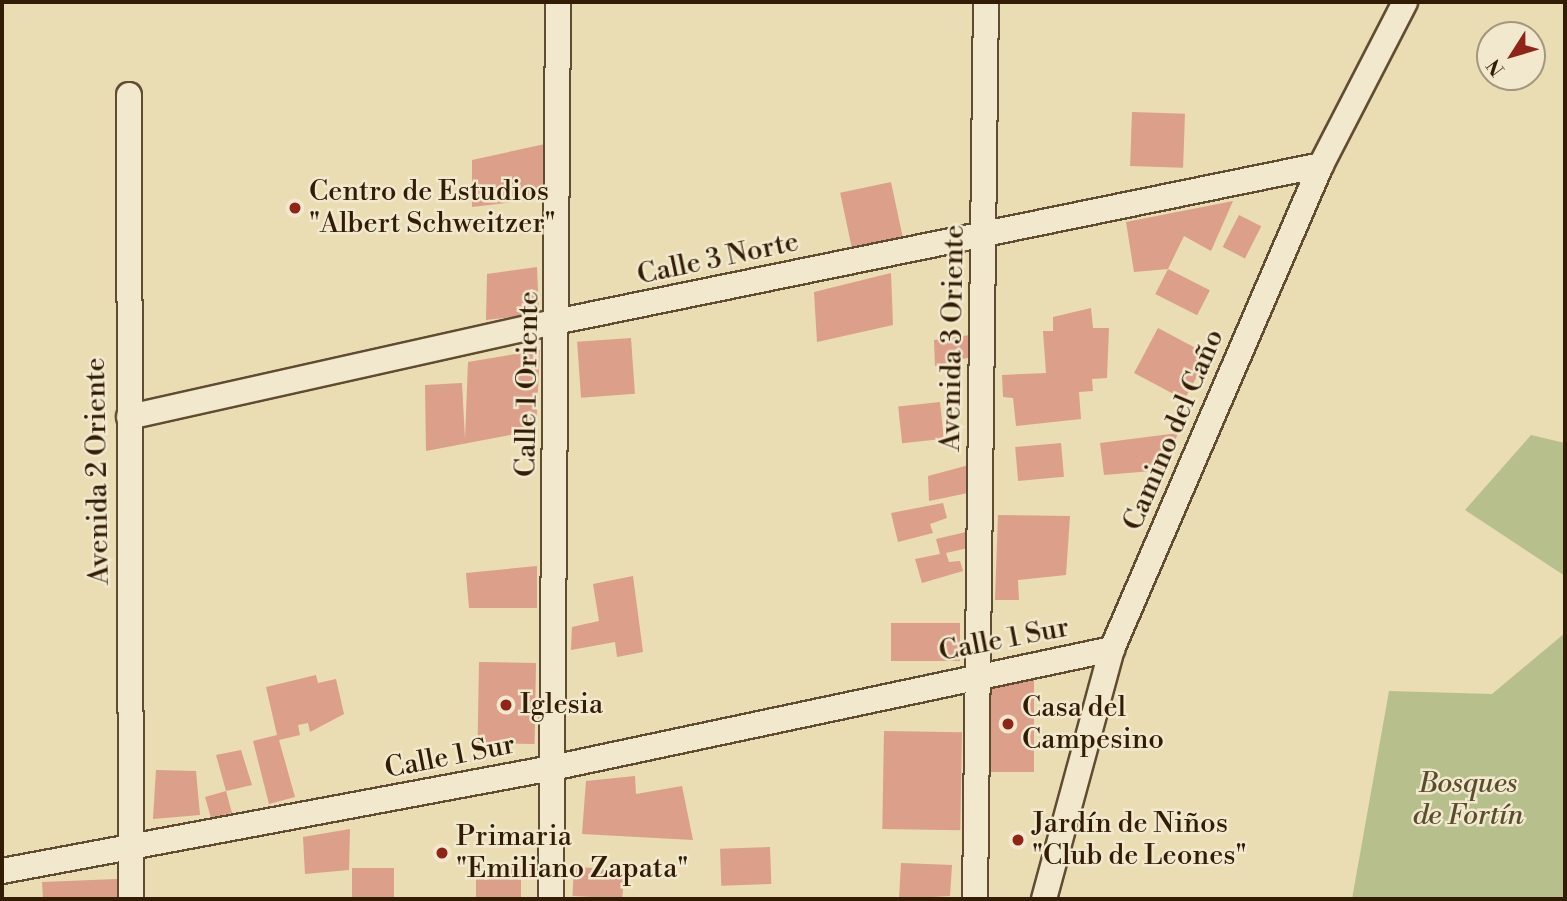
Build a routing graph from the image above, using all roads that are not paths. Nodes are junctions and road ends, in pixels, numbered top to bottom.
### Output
1 (558, 2) edge
2 (986, 2) edge
3 (1405, 2) edge
4 (129, 94) dead end
5 (1321, 164) junction
6 (984, 235) junction
7 (560, 321) junction
8 (129, 417) junction
9 (1112, 649) junction
10 (977, 675) junction
11 (552, 768) junction
12 (131, 847) junction
13 (2, 871) edge
14 (131, 899) edge
15 (551, 899) edge
16 (975, 899) edge
17 (1044, 899) edge

1 - 7 street, Calle 1 Oriente
2 - 6 street, Avenida 3 Oriente
3 - 5 street, Camino del Caño
4 - 8 street, Avenida 2 Oriente
5 - 6 street, Calle 3 Norte
5 - 9 street, Camino del Caño
6 - 7 street, Calle 3 Norte
6 - 10 street, Avenida 3 Oriente
7 - 8 street, Calle 3 Norte
7 - 11 street, Calle 1 Oriente
8 - 12 street, Avenida 2 Oriente
9 - 10 street, Calle 1 Sur
9 - 17 street, Camino del Caño
10 - 11 street, Calle 1 Sur
10 - 16 street, Avenida 3 Oriente
11 - 12 street, Calle 1 Sur
11 - 15 street, Calle 1 Oriente
12 - 13 street, Calle 1 Sur
12 - 14 street, Avenida 2 Oriente

